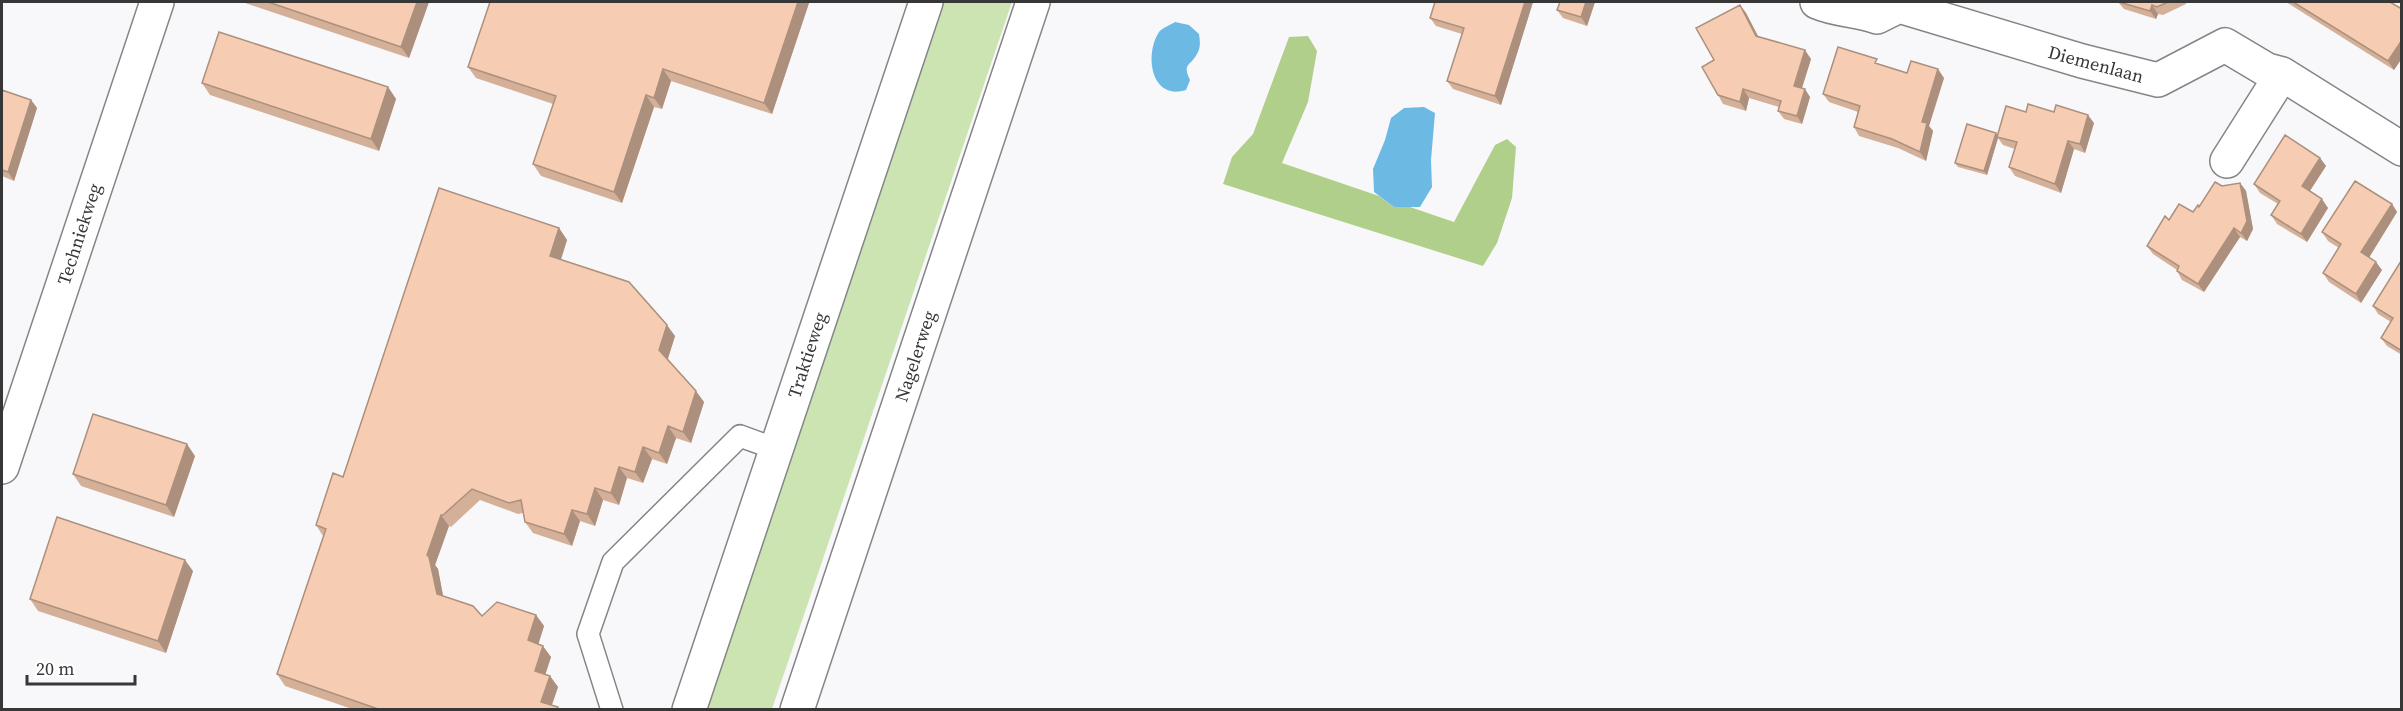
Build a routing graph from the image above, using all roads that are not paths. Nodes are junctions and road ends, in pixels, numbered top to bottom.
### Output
1 (157, 2) edge
2 (926, 2) edge
3 (1033, 2) edge
4 (1817, 2) edge
5 (1898, 4) edge
6 (2282, 74) junction
7 (2402, 149) edge
8 (2227, 161) dead end
9 (776, 448) junction
10 (2, 467) edge
11 (612, 710) edge
12 (689, 710) edge
13 (796, 710) edge

1 - 10 street, Techniekweg
2 - 9 street, Traktieweg
3 - 13 street, Nagelerweg
4 - 5 street, Diemenlaan
5 - 6 street, Diemenlaan
6 - 7 street, Diemenlaan
6 - 8 street
9 - 11 lane
9 - 12 street, Traktieweg

